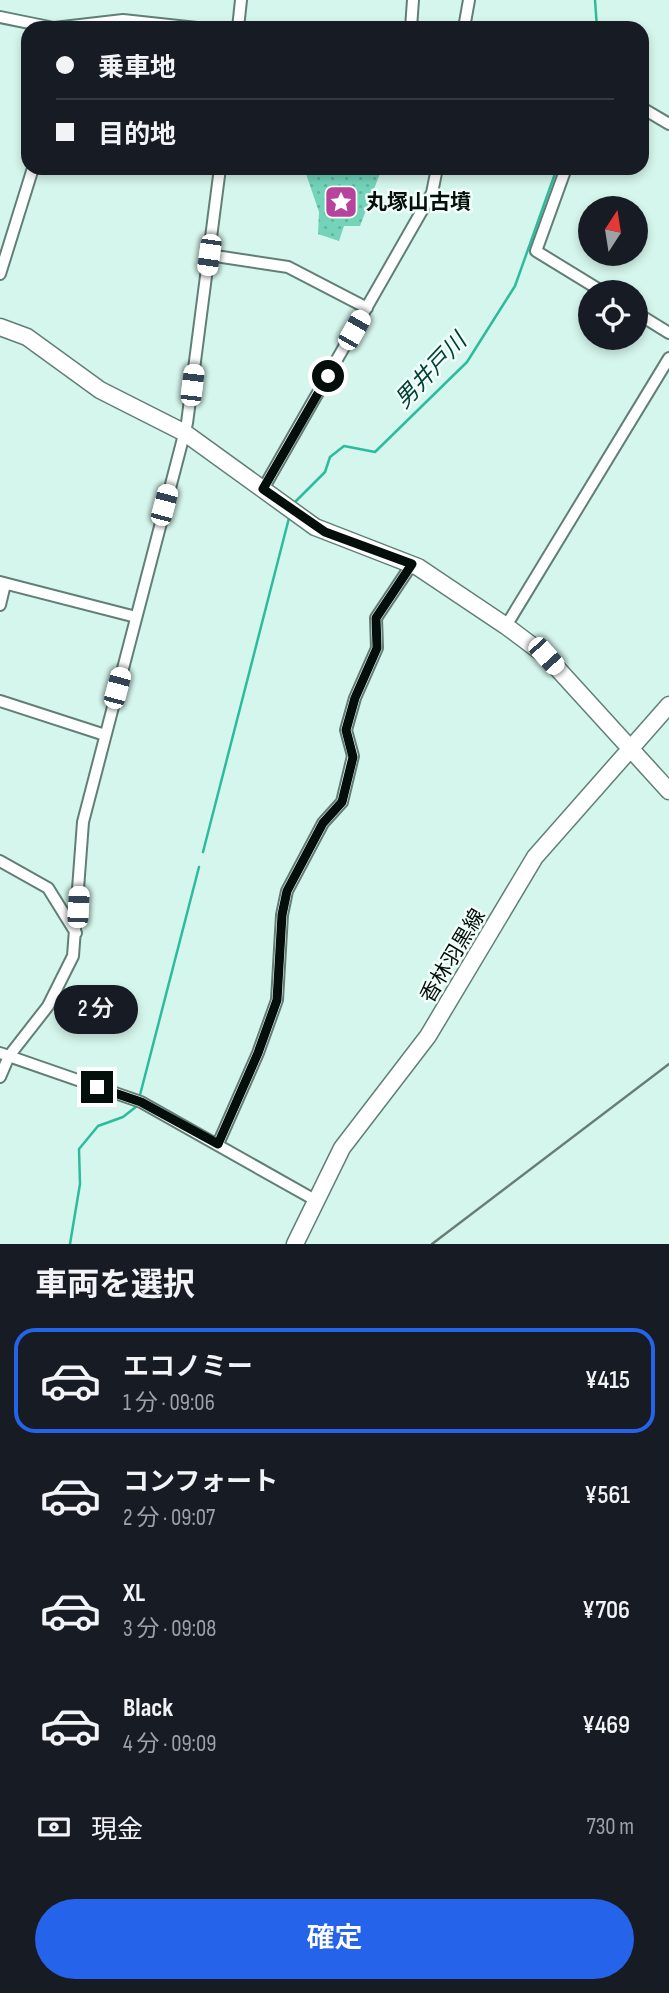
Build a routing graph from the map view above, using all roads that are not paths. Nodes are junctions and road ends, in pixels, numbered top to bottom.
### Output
1 (241, 0) edge
2 (413, 0) edge
3 (469, 0) edge
4 (0, 17) edge
5 (21, 21) edge
6 (108, 21) edge
7 (139, 21) edge
8 (239, 21) edge
9 (412, 21) edge
10 (465, 21) edge
11 (649, 112) edge
12 (669, 124) edge
13 (31, 175) edge
14 (219, 175) edge
15 (436, 175) edge
16 (563, 175) edge
17 (209, 255) junction
18 (0, 274) edge
19 (583, 280) edge
20 (367, 308) junction
21 (648, 320) edge
22 (0, 327) edge
23 (669, 333) edge
24 (669, 358) edge
25 (184, 433) junction
26 (263, 489) junction
27 (412, 564) junction
28 (3, 583) edge
29 (0, 605) edge
30 (136, 617) junction
31 (506, 626) junction
32 (0, 701) edge
33 (669, 705) edge
34 (105, 735) junction
35 (632, 747) junction
36 (669, 791) edge
37 (0, 861) edge
38 (76, 933) junction
39 (4, 1055) edge
40 (0, 1077) edge
41 (218, 1144) junction
42 (315, 1200) junction
43 (295, 1244) edge

1 - 8 street
2 - 9 street
3 - 10 street
4 - 5 street
6 - 7 street
11 - 12 street
13 - 18 street
14 - 17 street
15 - 20 street
16 - 19 street
17 - 20 street
17 - 25 street
20 - 26 street
21 - 23 street
22 - 25 street
24 - 31 street
25 - 26 street
25 - 30 street
26 - 27 street
27 - 31 street
27 - 41 street
28 - 29 street
28 - 30 street
30 - 34 street
31 - 35 street
32 - 34 street
33 - 35 street, 香林羽黒線
34 - 38 street
35 - 36 street
35 - 42 street, 香林羽黒線
37 - 38 street
38 - 39 street
39 - 40 street
39 - 41 street
41 - 42 street
42 - 43 street, 香林羽黒線

